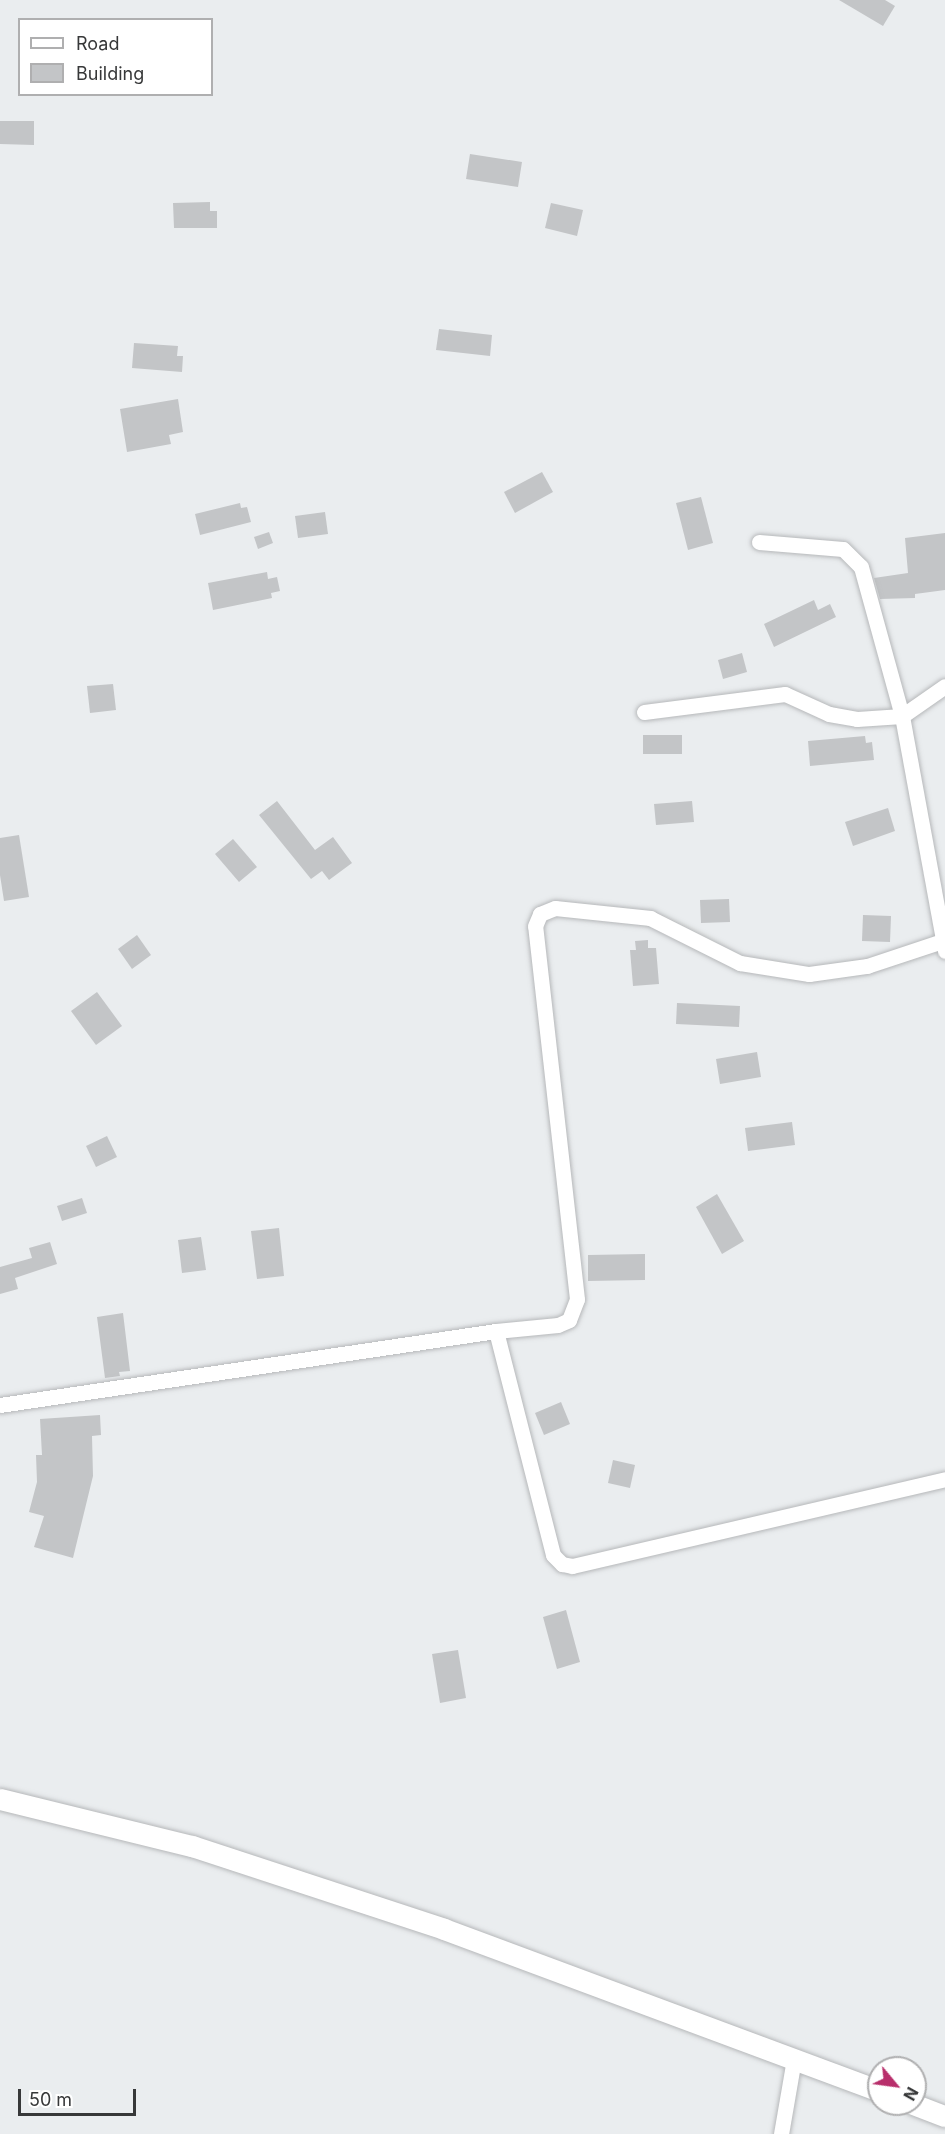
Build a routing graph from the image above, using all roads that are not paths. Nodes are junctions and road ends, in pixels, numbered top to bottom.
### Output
1 (759, 542) dead end
2 (945, 686) edge
3 (644, 712) dead end
4 (902, 716) junction
5 (941, 918) edge
6 (944, 946) edge
7 (496, 1331) junction
8 (0, 1405) edge
9 (945, 1479) edge
10 (0, 1799) edge
11 (795, 2059) junction
12 (867, 2086) edge
13 (927, 2109) edge
14 (945, 2116) edge
15 (781, 2134) edge

1 - 4 street
2 - 4 street
3 - 4 street
4 - 5 street
5 - 6 street
6 - 7 street
7 - 8 street
7 - 9 street
10 - 11 main road
11 - 12 main road
11 - 15 street
13 - 14 main road

